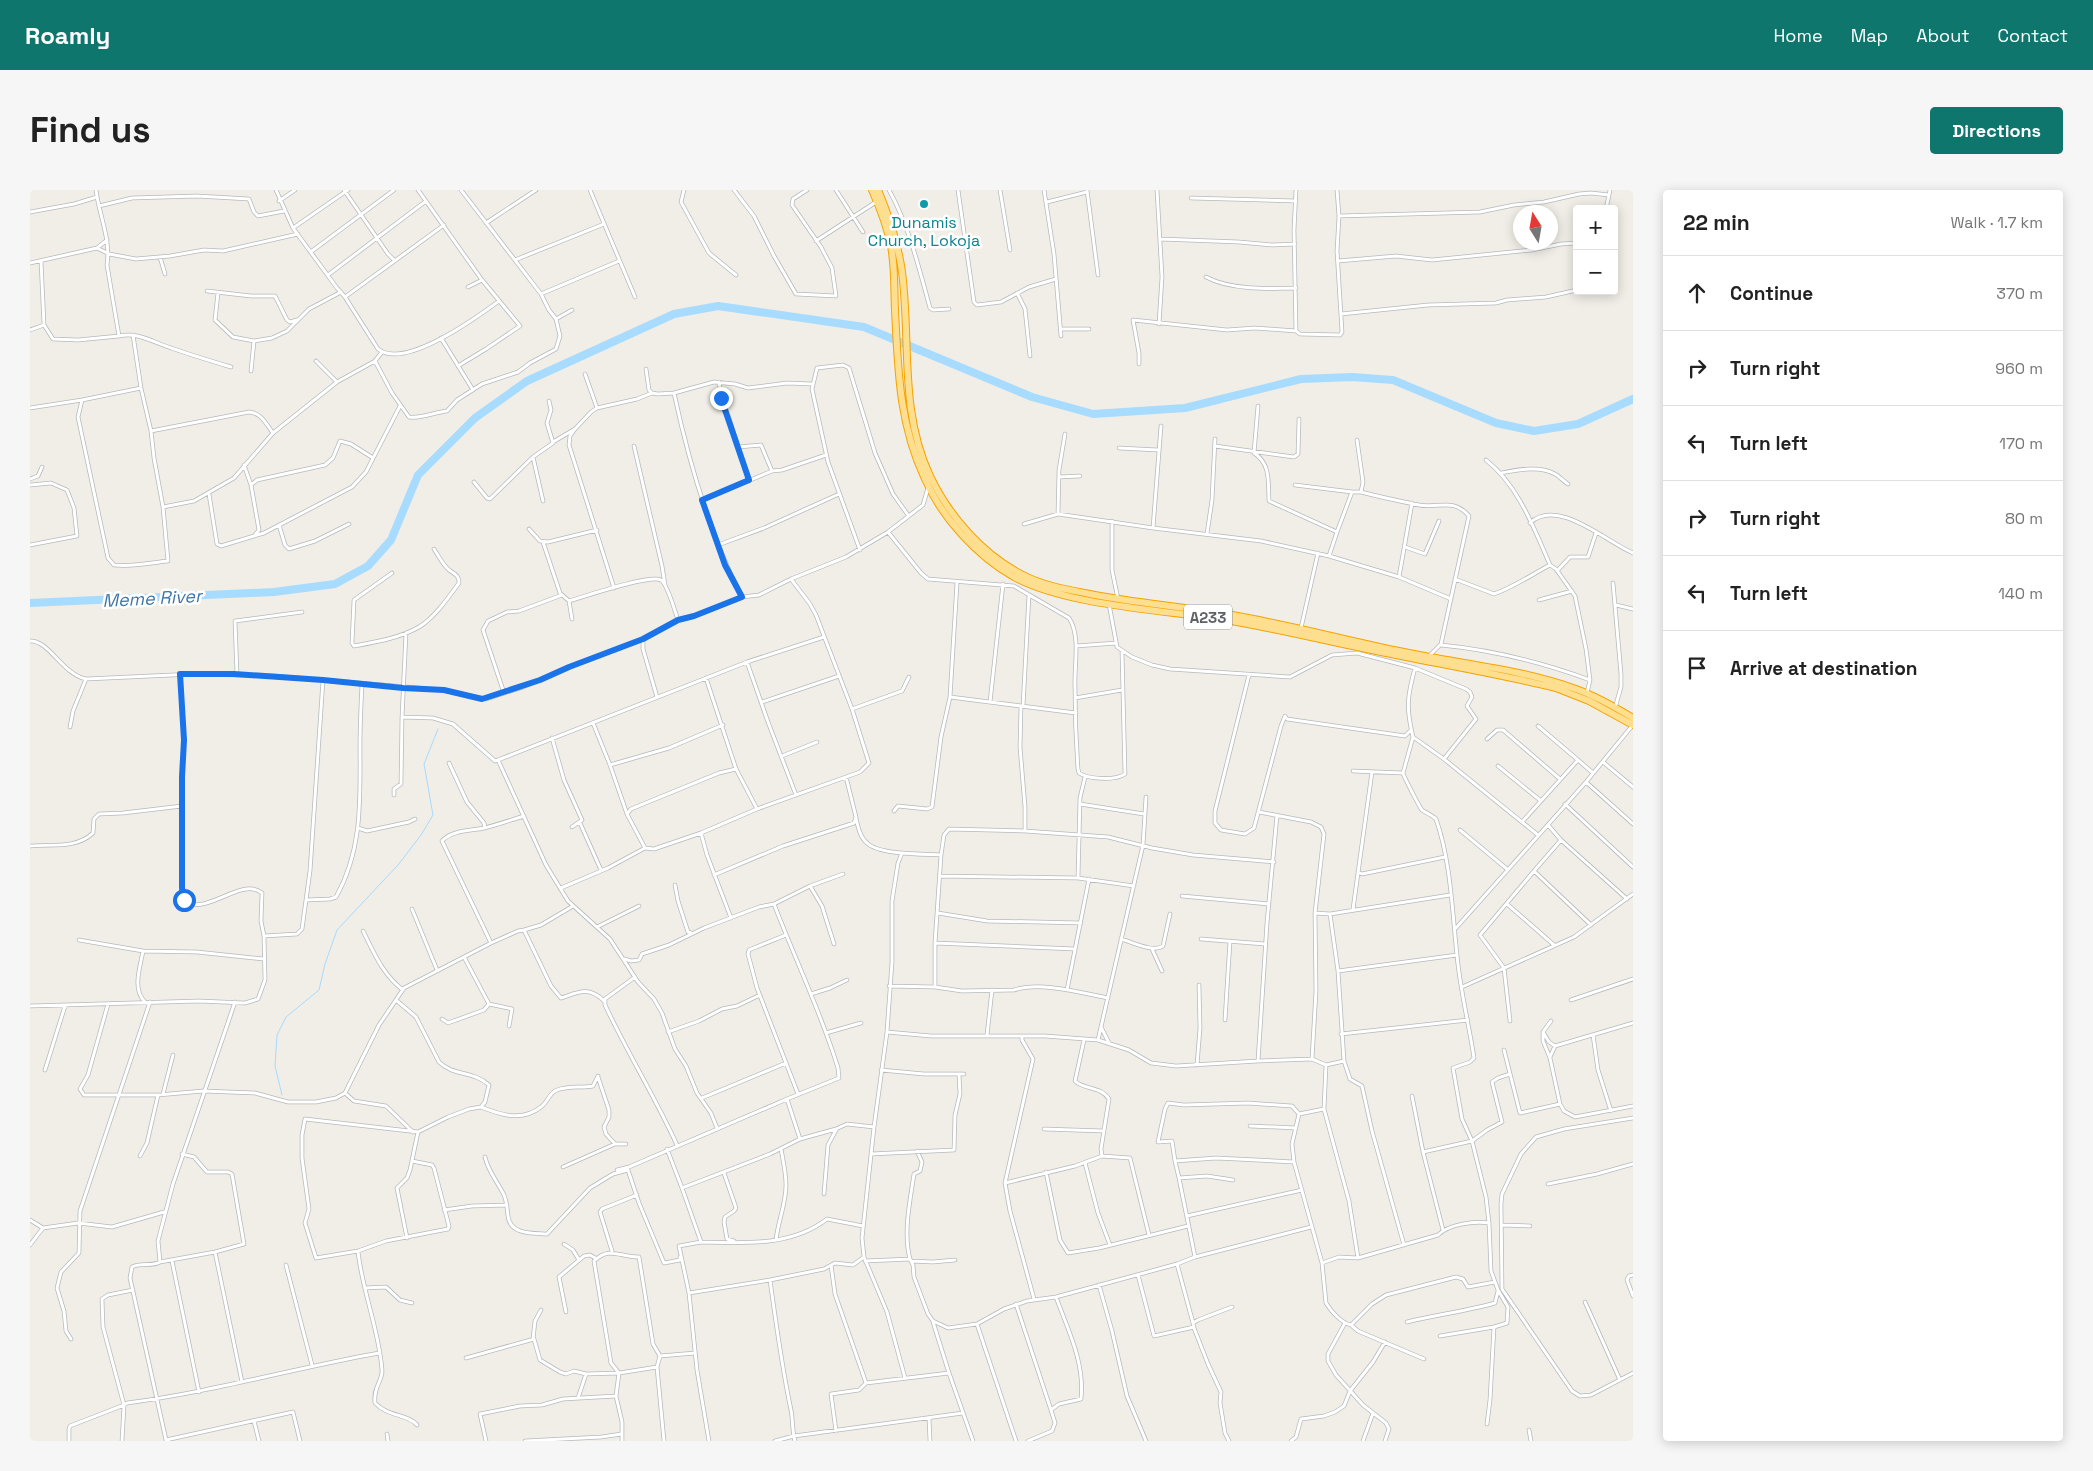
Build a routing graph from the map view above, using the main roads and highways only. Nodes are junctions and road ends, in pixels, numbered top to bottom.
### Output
1 (872, 190) edge
2 (878, 190) edge
3 (1108, 600) junction
4 (1407, 655) junction
5 (1633, 717) edge
6 (1633, 725) edge

1 - 3 highway, A233
2 - 3 highway, A233
3 - 4 highway, A233
3 - 4 highway, A233
4 - 5 highway, A233
4 - 6 highway, A233

